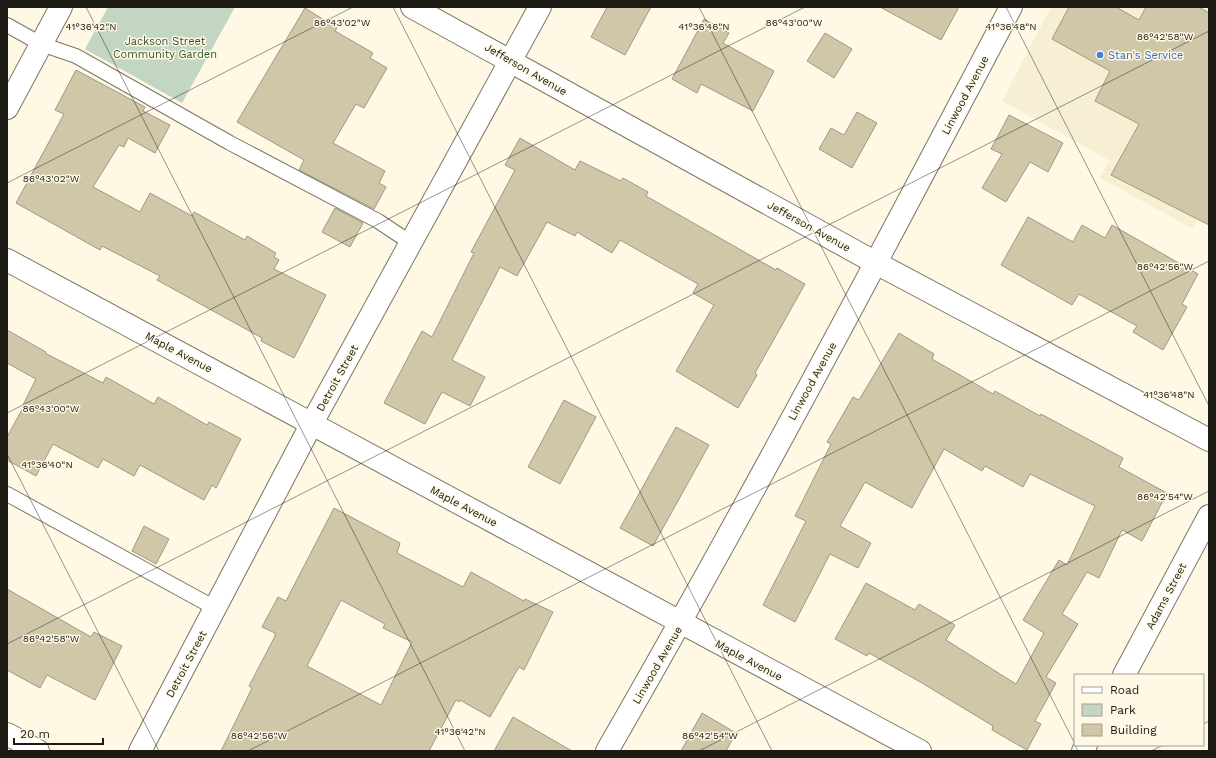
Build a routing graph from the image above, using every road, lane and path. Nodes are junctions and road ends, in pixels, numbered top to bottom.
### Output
1 (61, 7) edge
2 (412, 7) edge
3 (540, 7) edge
4 (1011, 7) edge
5 (7, 25) edge
6 (42, 44) junction
7 (510, 61) junction
8 (7, 108) edge
9 (411, 244) junction
10 (7, 260) edge
11 (876, 263) junction
12 (312, 423) junction
13 (1209, 440) edge
14 (7, 494) edge
15 (1209, 516) edge
16 (215, 608) junction
17 (680, 624) junction
18 (1125, 674) edge
19 (7, 734) edge
20 (38, 751) edge
21 (140, 751) edge
22 (607, 751) edge
23 (920, 751) edge

1 - 6 street
2 - 7 street, Jefferson Avenue
3 - 7 street, Detroit Street
4 - 11 street, Linwood Avenue
5 - 6 lane
6 - 8 street
6 - 9 lane
7 - 9 street, Detroit Street
7 - 11 street, Jefferson Avenue
9 - 12 street, Detroit Street
10 - 12 street, Maple Avenue
11 - 13 street, Jefferson Avenue
11 - 17 street, Linwood Avenue
12 - 16 street, Detroit Street
12 - 17 street, Maple Avenue
14 - 16 lane
15 - 18 street, Adams Street
16 - 21 street, Detroit Street
17 - 22 street, Linwood Avenue
17 - 23 street, Maple Avenue
19 - 20 street

